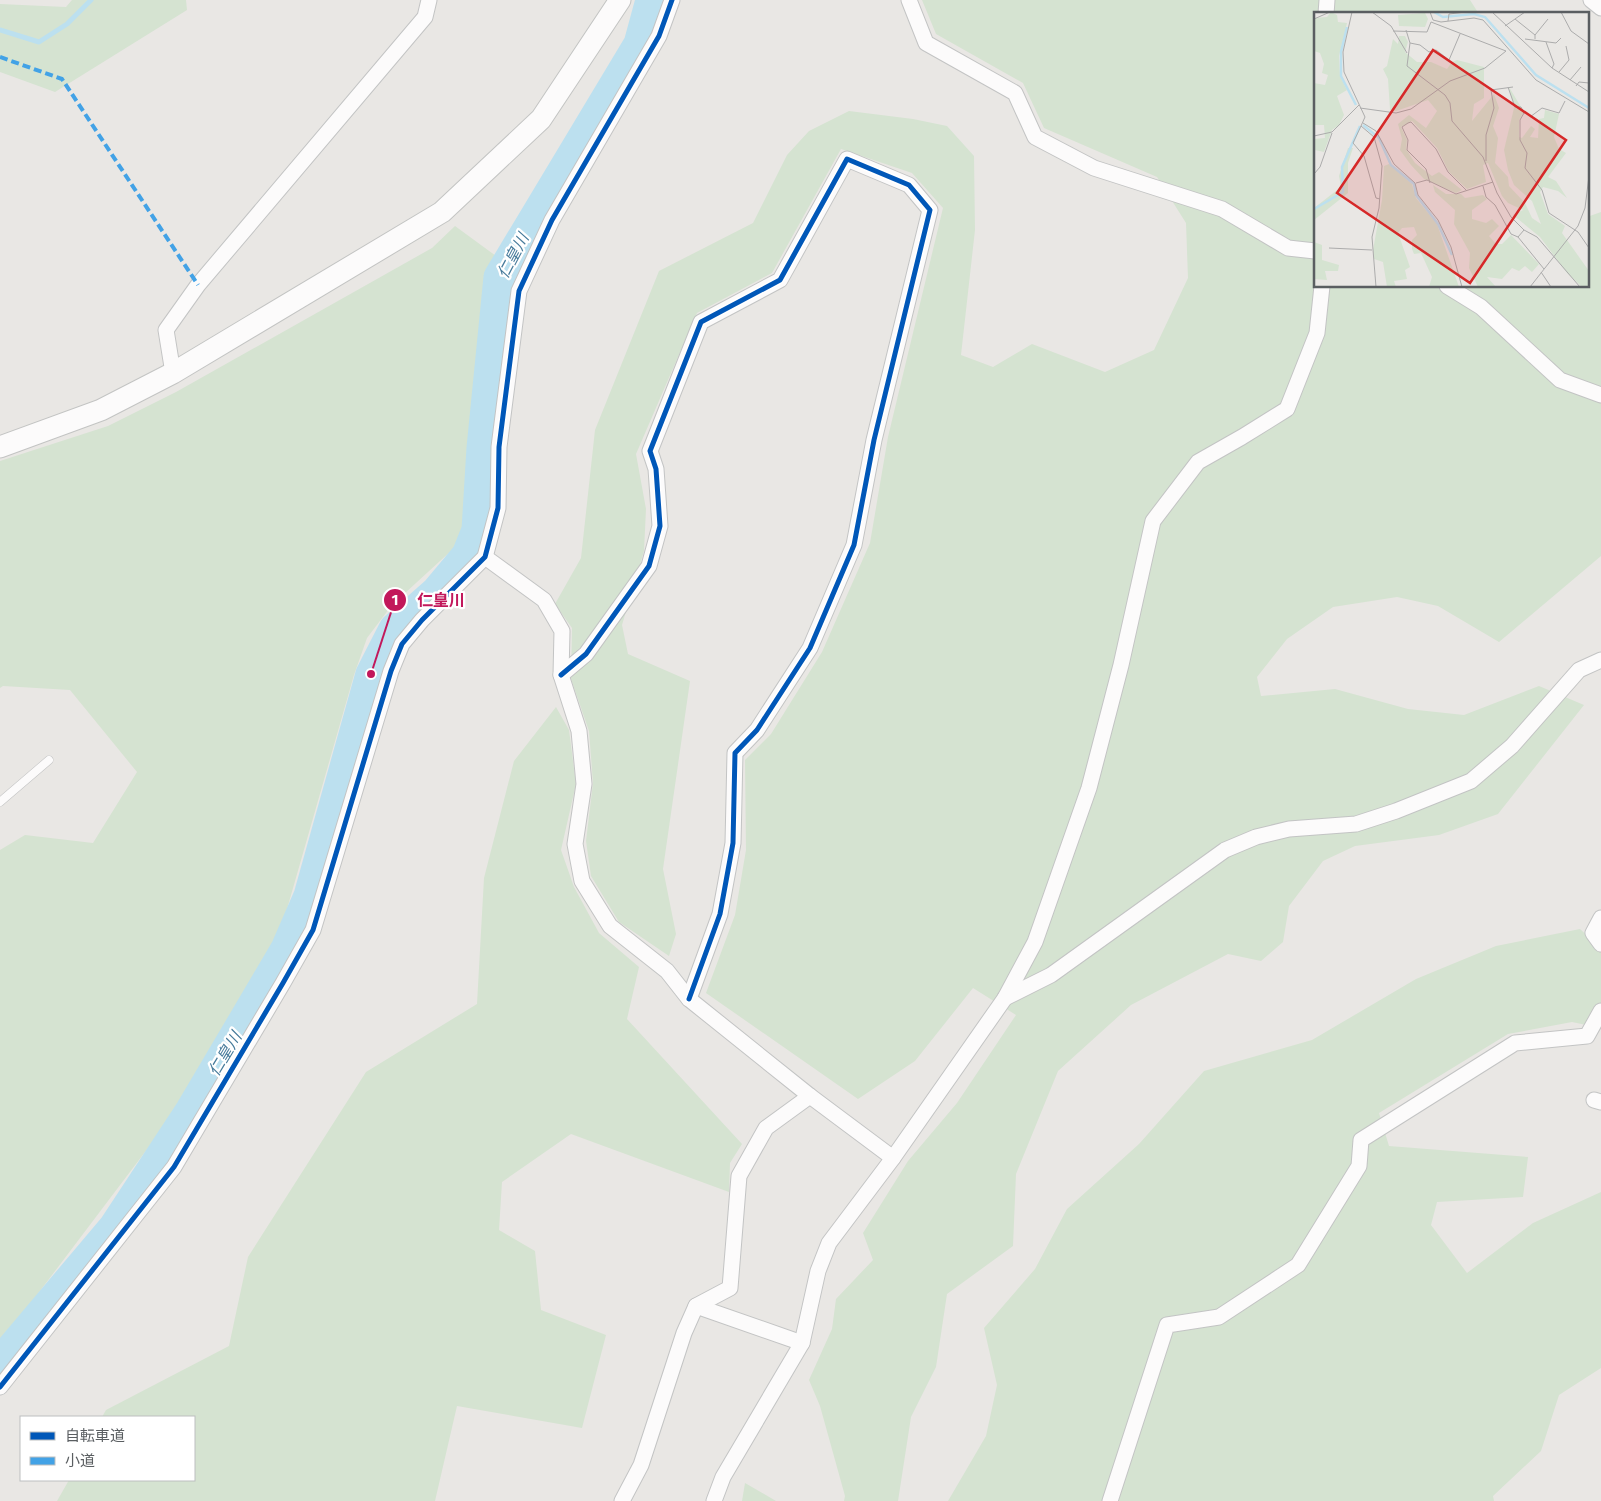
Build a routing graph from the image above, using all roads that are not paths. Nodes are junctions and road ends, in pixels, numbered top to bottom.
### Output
1 (429, 0) edge
2 (620, 0) edge
3 (672, 0) edge
4 (909, 0) edge
5 (1591, 0) edge
6 (1601, 8) edge
7 (1314, 251) edge
8 (1322, 288) edge
9 (1450, 288) edge
10 (173, 373) junction
11 (1601, 395) edge
12 (0, 447) edge
13 (485, 557) junction
14 (1601, 660) edge
15 (561, 675) junction
16 (49, 760) dead end
17 (0, 802) edge
18 (1601, 918) edge
19 (1601, 944) edge
20 (1005, 998) junction
21 (689, 999) junction
22 (1601, 1011) edge
23 (810, 1096) junction
24 (894, 1158) junction
25 (696, 1306) junction
26 (802, 1343) junction
27 (0, 1387) edge
28 (622, 1501) edge
29 (714, 1501) edge
30 (1110, 1501) edge

1 - 10 street
2 - 10 street
3 - 13 street
4 - 7 street
5 - 6 street
8 - 20 street
9 - 11 street
10 - 12 street
13 - 15 street
13 - 27 street
14 - 20 street
15 - 21 street
15 - 21 street
16 - 17 lane
18 - 19 street
20 - 24 street
21 - 23 street
22 - 30 street
23 - 24 street
23 - 25 street
24 - 26 street
25 - 26 street
25 - 28 street
26 - 29 street

